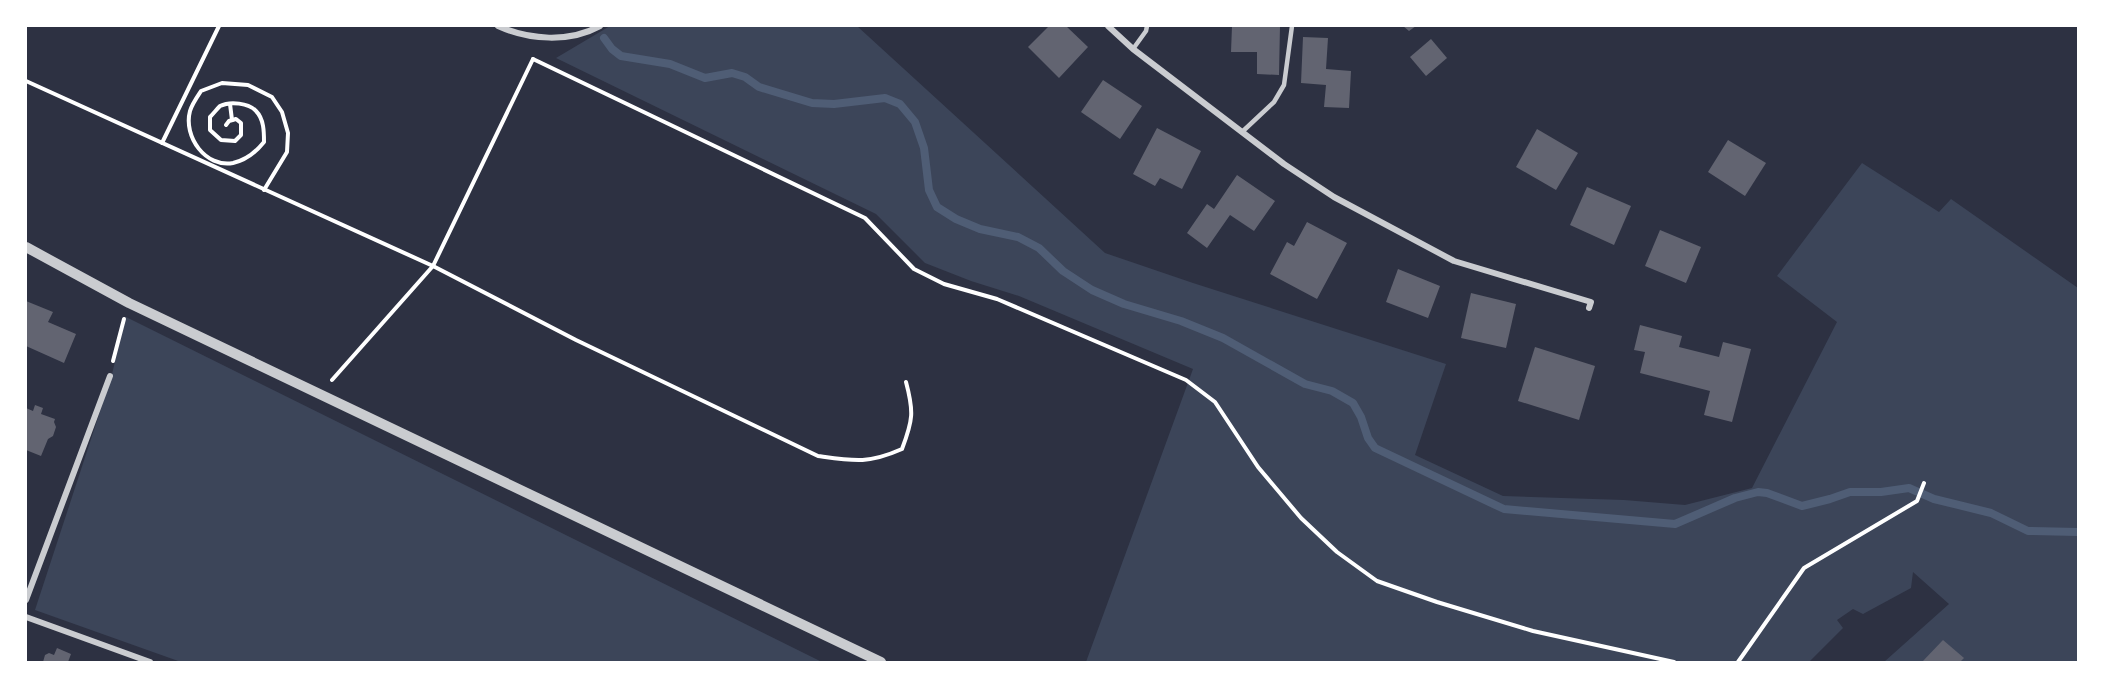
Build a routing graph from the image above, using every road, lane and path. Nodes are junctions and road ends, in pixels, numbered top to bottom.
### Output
1 (219, 26) edge
2 (498, 26) edge
3 (600, 26) edge
4 (1108, 26) edge
5 (1147, 26) edge
6 (1292, 26) edge
7 (1133, 49) junction
8 (26, 81) edge
9 (182, 101) junction
10 (230, 104) junction
11 (192, 106) junction
12 (232, 120) junction
13 (226, 125) dead end
14 (1242, 132) junction
15 (162, 143) junction
16 (211, 159) junction
17 (208, 164) junction
18 (264, 190) junction
19 (26, 247) edge
20 (433, 266) junction
21 (129, 303) junction
22 (1589, 308) dead end
23 (110, 376) joint
24 (906, 382) dead end
25 (321, 396) junction
26 (1924, 483) dead end
27 (26, 600) edge
28 (26, 617) edge
29 (150, 663) edge
30 (881, 663) edge
31 (1674, 663) edge
32 (1738, 663) edge

1 - 9 path
2 - 3 street
4 - 7 street
5 - 7 lane
6 - 14 lane
7 - 14 street
8 - 15 path
9 - 11 path
9 - 15 path
10 - 12 path
10 - 12 path
10 - 16 path
11 - 16 path
11 - 18 path
12 - 13 path
14 - 22 street
15 - 17 path
16 - 17 path
17 - 18 path
18 - 20 path
19 - 21 street
20 - 24 path
20 - 25 path
20 - 31 path
21 - 23 path
21 - 25 street
23 - 27 street
25 - 30 street
26 - 32 path
28 - 29 street

